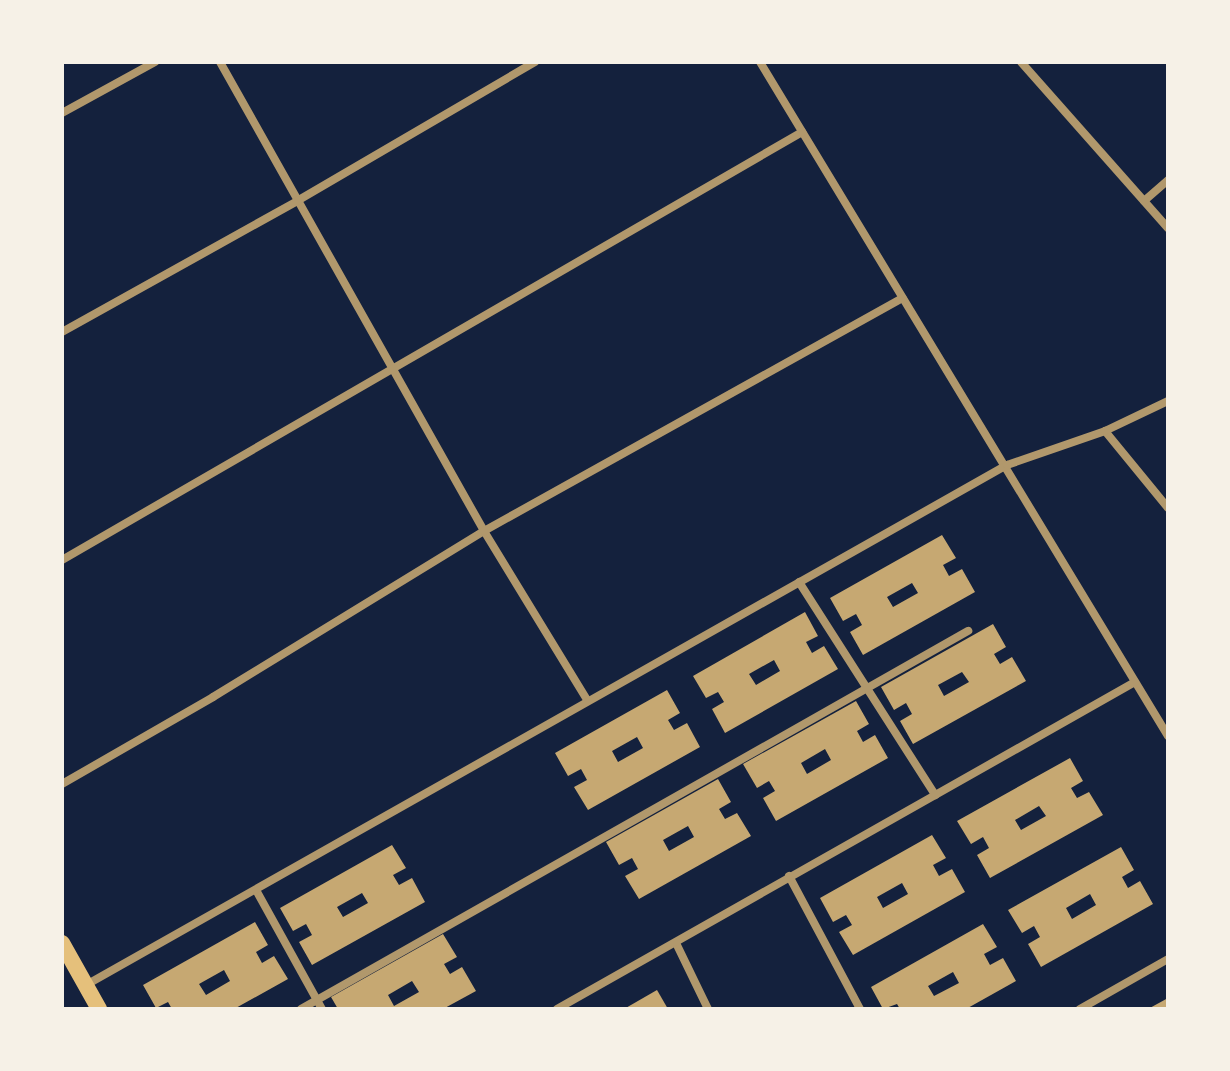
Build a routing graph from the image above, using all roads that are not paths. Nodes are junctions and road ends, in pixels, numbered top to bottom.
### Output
1 (155, 62) edge
2 (220, 62) edge
3 (535, 62) edge
4 (760, 62) edge
5 (1021, 62) edge
6 (62, 113) edge
7 (802, 132) junction
8 (1168, 180) edge
9 (297, 201) junction
10 (1144, 201) junction
11 (1168, 228) edge
12 (903, 298) junction
13 (62, 332) edge
14 (392, 368) junction
15 (1168, 401) edge
16 (1105, 431) junction
17 (1007, 465) junction
18 (1168, 508) edge
19 (484, 531) junction
20 (62, 560) edge
21 (799, 582) junction
22 (968, 631) dead end
23 (1135, 682) junction
24 (867, 689) junction
25 (587, 700) junction
26 (1168, 736) edge
27 (62, 784) edge
28 (935, 795) junction
29 (789, 876) junction
30 (256, 890) junction
31 (62, 943) edge
32 (676, 943) junction
33 (1168, 959) edge
34 (86, 986) junction
35 (317, 1000) junction
36 (99, 1009) edge
37 (301, 1009) edge
38 (322, 1009) edge
39 (557, 1009) edge
40 (708, 1009) edge
41 (860, 1009) edge
42 (1080, 1009) edge

1 - 6 street
2 - 9 street
3 - 9 street
4 - 7 street
5 - 10 street
7 - 12 street
7 - 14 street
8 - 10 street
9 - 13 street
9 - 14 street
10 - 11 street
12 - 17 street
12 - 19 street
14 - 19 street
14 - 20 street
15 - 16 street
16 - 17 street
16 - 18 street
17 - 21 street
17 - 23 street
19 - 25 street
19 - 27 street
21 - 24 street
21 - 25 street
22 - 24 street
23 - 26 street
23 - 28 street
24 - 28 street
24 - 35 street
25 - 30 street
28 - 29 street
29 - 32 street
29 - 41 street
30 - 34 street
30 - 35 street
31 - 34 main road
32 - 39 street
32 - 40 street
33 - 42 street
34 - 36 main road
35 - 37 street
35 - 38 street

